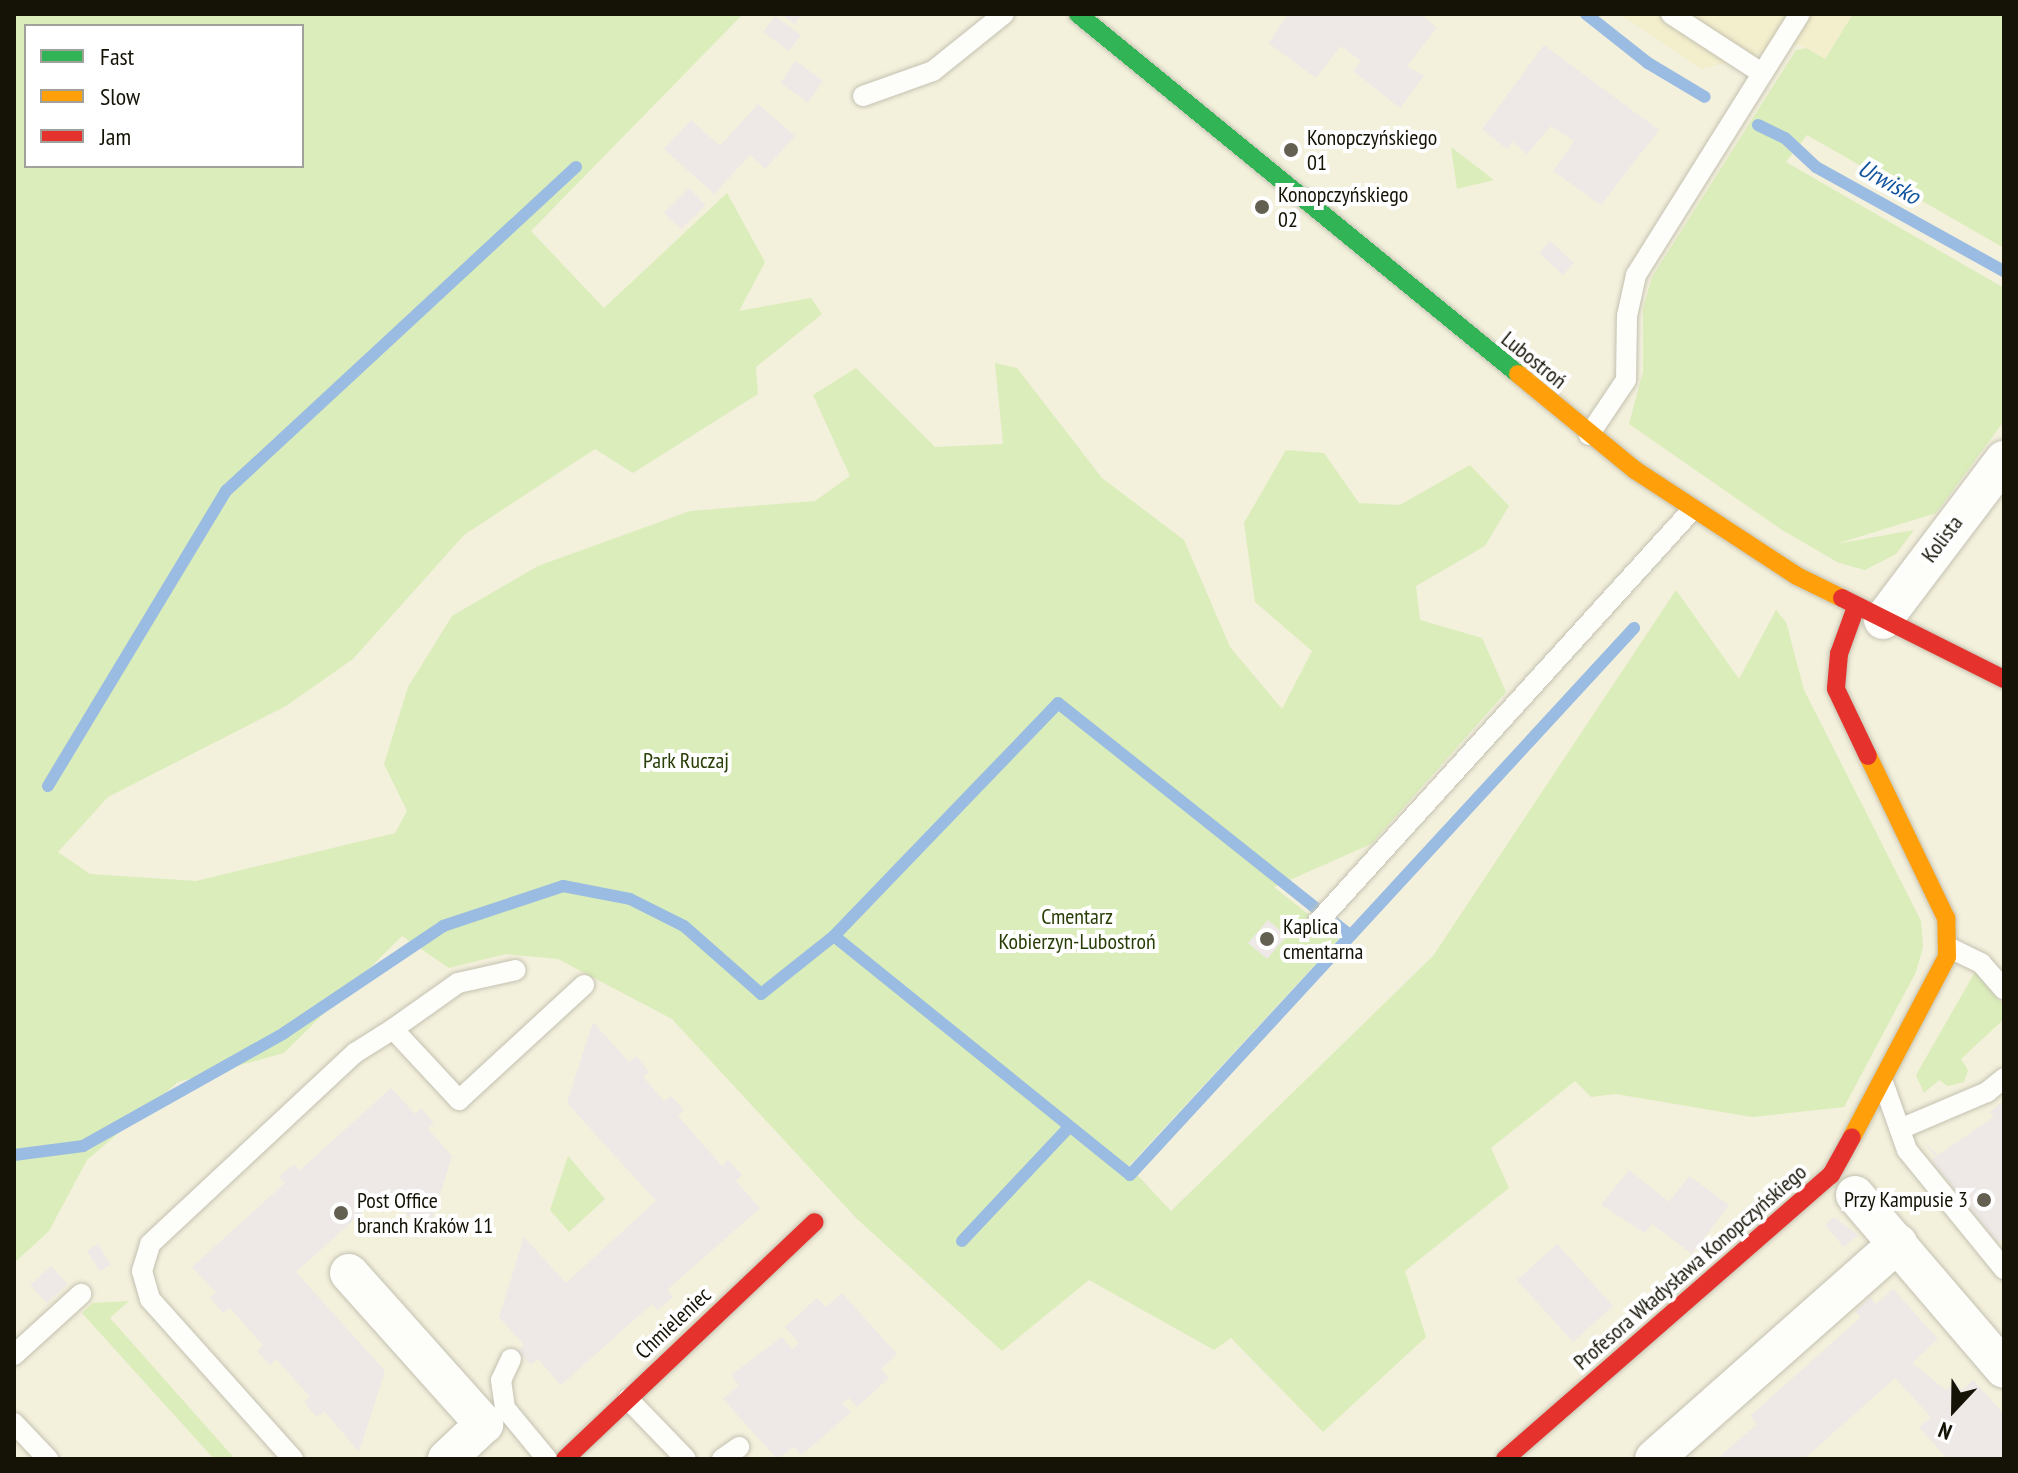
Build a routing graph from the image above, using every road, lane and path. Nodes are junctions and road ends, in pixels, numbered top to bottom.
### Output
1 (1004, 14) edge
2 (1078, 14) edge
3 (1671, 14) edge
4 (1800, 14) edge
5 (1762, 73) junction
6 (1207, 89) dead end
7 (863, 96) dead end
8 (1191, 107) junction
9 (1589, 435) junction
10 (2004, 460) edge
11 (1692, 510) junction
12 (1870, 614) junction
13 (2004, 679) edge
14 (1318, 922) dead end
15 (1948, 947) junction
16 (516, 970) dead end
17 (584, 985) dead end
18 (2004, 989) edge
19 (393, 1029) junction
20 (2004, 1078) edge
21 (1884, 1085) junction
22 (1900, 1129) junction
23 (1843, 1185) junction
24 (815, 1222) dead end
25 (1898, 1243) junction
26 (2004, 1269) edge
27 (349, 1273) dead end
28 (81, 1294) dead end
29 (14, 1355) edge
30 (511, 1359) dead end
31 (2004, 1369) edge
32 (628, 1399) junction
33 (17, 1432) edge
34 (48, 1459) edge
35 (293, 1459) edge
36 (447, 1459) edge
37 (547, 1459) edge
38 (565, 1459) edge
39 (686, 1459) edge
40 (1505, 1459) edge
41 (1654, 1459) edge

1 - 7 lane
2 - 8 street, Lubostroń
3 - 5 lane
4 - 5 lane
5 - 9 lane
6 - 8 lane
8 - 9 street, Lubostroń
9 - 11 street, Lubostroń
10 - 12 street, Kolista
11 - 12 street, Lubostroń
11 - 14 lane
12 - 13 street, Lubostroń
12 - 15 street, Profesora Władysława Konopczyńskiego
15 - 18 lane
15 - 21 street, Profesora Władysława Konopczyńskiego
16 - 19 lane
17 - 19 lane
19 - 35 lane
20 - 22 lane
21 - 22 lane
21 - 23 street, Profesora Władysława Konopczyńskiego
22 - 26 lane
23 - 25 street
23 - 40 street, Profesora Władysława Konopczyńskiego
24 - 32 street, Chmieleniec
25 - 31 street
25 - 41 street
27 - 36 street
28 - 29 lane
30 - 37 lane
32 - 38 street, Chmieleniec
32 - 39 lane
33 - 34 lane

